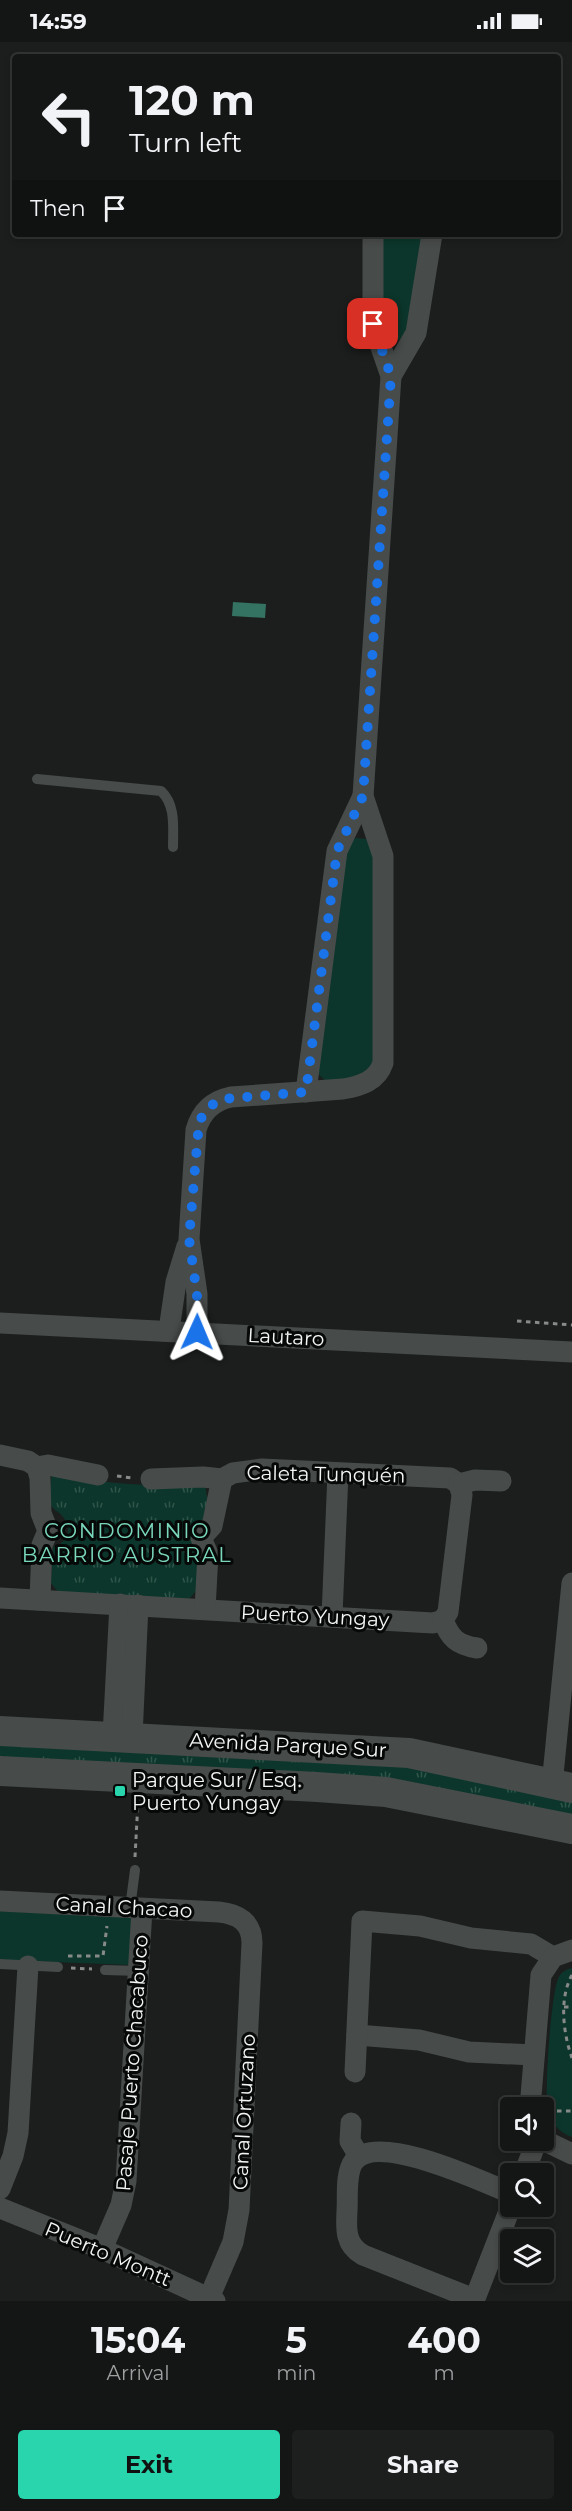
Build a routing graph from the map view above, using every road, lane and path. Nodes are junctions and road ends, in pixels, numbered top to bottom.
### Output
1 (373, 237) edge
2 (432, 237) edge
3 (377, 338) junction
4 (413, 340) junction
5 (391, 376) junction
6 (37, 779) dead end
7 (363, 796) junction
8 (343, 836) junction
9 (377, 837) junction
10 (173, 847) dead end
11 (306, 1092) junction
12 (189, 1239) junction
13 (517, 1321) dead end
14 (0, 1323) edge
15 (572, 1325) edge
16 (169, 1330) junction
17 (197, 1332) junction
18 (572, 1352) edge
19 (0, 1455) edge
20 (37, 1467) junction
21 (338, 1473) junction
22 (98, 1475) joint
23 (151, 1479) joint
24 (222, 1479) junction
25 (501, 1482) dead end
26 (459, 1484) junction
27 (572, 1584) edge
28 (0, 1598) edge
29 (40, 1600) junction
30 (129, 1605) junction
31 (205, 1609) junction
32 (332, 1616) junction
33 (443, 1620) junction
34 (477, 1648) dead end
35 (0, 1731) edge
36 (122, 1736) junction
37 (0, 1771) edge
38 (139, 1778) junction
39 (562, 1786) edge
40 (572, 1829) edge
41 (135, 1870) joint
42 (0, 1900) edge
43 (136, 1908) junction
44 (107, 1921) dead end
45 (246, 1923) joint
46 (563, 1954) edge
47 (69, 1956) dead end
48 (0, 1965) edge
49 (28, 1966) junction
50 (58, 1967) joint
51 (105, 1970) joint
52 (139, 1971) junction
53 (572, 1975) edge
54 (564, 2007) junction
55 (572, 2007) edge
56 (357, 2035) junction
57 (534, 2055) junction
58 (572, 2058) edge
59 (355, 2072) dead end
60 (531, 2097) edge
61 (554, 2110) edge
62 (572, 2111) edge
63 (351, 2123) dead end
64 (554, 2145) edge
65 (572, 2154) edge
66 (359, 2156) junction
67 (0, 2189) edge
68 (500, 2189) edge
69 (0, 2208) edge
70 (507, 2217) edge
71 (102, 2249) junction
72 (212, 2300) edge
73 (474, 2300) edge

1 - 3 street
2 - 4 street
3 - 4 street
3 - 5 street
4 - 5 street
5 - 7 street
6 - 10 lane
7 - 8 street
7 - 9 street
8 - 9 street
8 - 11 street
9 - 11 street
11 - 12 street
12 - 16 street
12 - 17 street
13 - 15 path
14 - 16 street, Lautaro
16 - 17 street, Lautaro
17 - 18 street, Lautaro
19 - 20 street
20 - 22 street
20 - 29 street
21 - 24 street, Caleta Tunquén
21 - 26 street, Caleta Tunquén
21 - 32 street
22 - 23 path
23 - 24 street, Caleta Tunquén
24 - 31 street
25 - 26 street, Caleta Tunquén
26 - 33 street
27 - 39 street
28 - 29 street, Puerto Yungay
29 - 30 street, Puerto Yungay
30 - 31 street, Puerto Yungay
30 - 36 street
31 - 32 street, Puerto Yungay
32 - 33 street, Puerto Yungay
33 - 34 street
35 - 36 street, Avenida Parque Sur
36 - 39 street, Avenida Parque Sur
37 - 38 street, Avenida Parque Sur
38 - 40 street, Avenida Parque Sur
38 - 41 path
41 - 43 lane
42 - 43 street, Canal Chacao
43 - 45 street, Canal Chacao
43 - 52 street, Pasaje Puerto Chacabuco
44 - 47 path
45 - 72 street, Canal Ortuzano
46 - 56 street
46 - 57 street
48 - 49 lane
49 - 50 lane
49 - 67 street
50 - 51 path
51 - 52 lane
52 - 71 street, Pasaje Puerto Chacabuco
53 - 54 path
54 - 55 path
54 - 58 path
56 - 57 street
56 - 59 street
57 - 60 street
61 - 62 path
63 - 66 street
64 - 65 street
66 - 68 street
66 - 73 street
69 - 71 street, Puerto Montt
70 - 73 street
71 - 72 street, Puerto Montt

